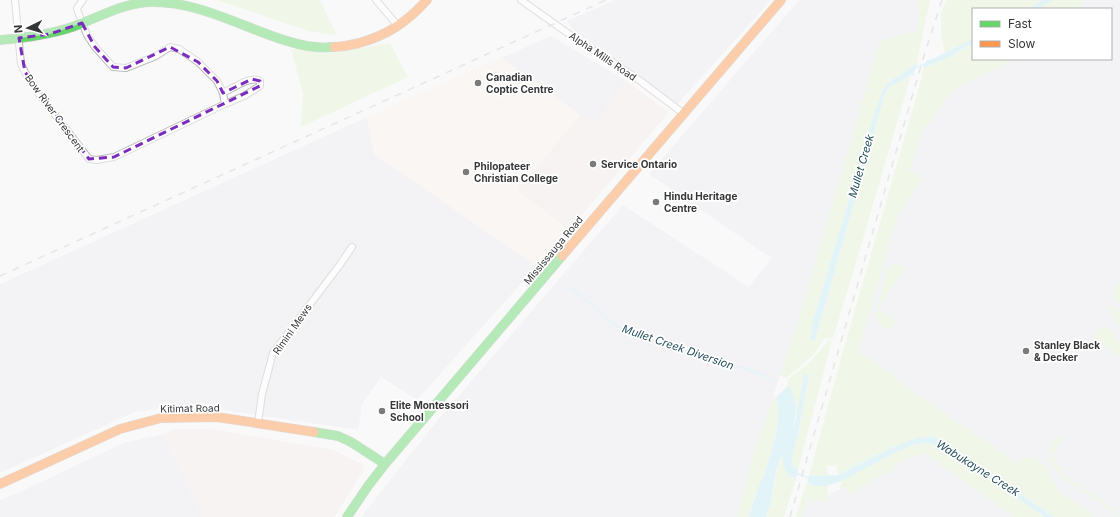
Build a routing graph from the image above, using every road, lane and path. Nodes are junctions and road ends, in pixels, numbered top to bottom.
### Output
1 (15, 0) edge
2 (83, 0) edge
3 (376, 0) edge
4 (427, 0) edge
5 (521, 0) edge
6 (781, 0) edge
7 (171, 1) edge
8 (82, 23) junction
9 (398, 26) junction
10 (19, 38) junction
11 (0, 40) edge
12 (224, 93) junction
13 (225, 104) junction
14 (684, 114) junction
15 (352, 247) dead end
16 (258, 423) junction
17 (385, 464) junction
18 (0, 484) edge
19 (347, 517) edge

1 - 10 street
2 - 8 street
3 - 9 street
4 - 9 street
5 - 14 street, Alpha Mills Road
6 - 14 street, Mississauga Road
7 - 8 street
7 - 9 street
8 - 10 street
8 - 12 street
10 - 11 street
10 - 13 street, Bow River Crescent
12 - 13 street
12 - 13 street, Bow River Crescent
14 - 17 street, Mississauga Road
15 - 16 street, Rimini Mews
16 - 17 street, Kitimat Road
16 - 18 street, Kitimat Road
17 - 19 street, Mississauga Road

